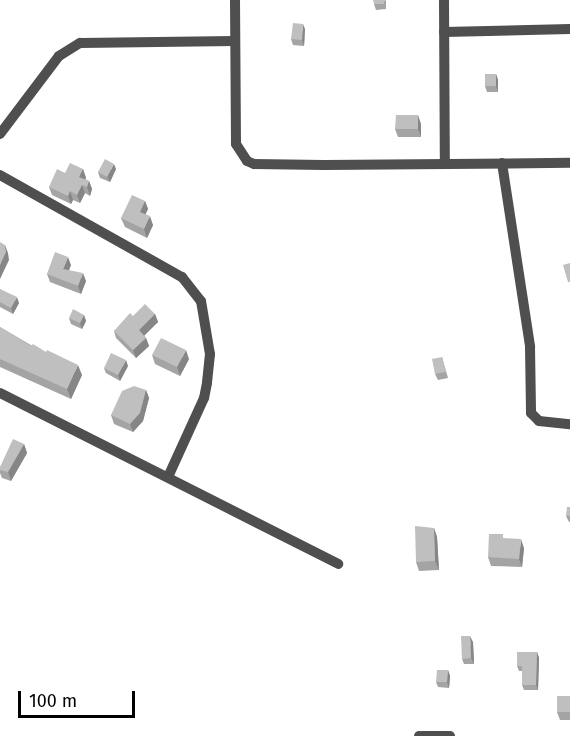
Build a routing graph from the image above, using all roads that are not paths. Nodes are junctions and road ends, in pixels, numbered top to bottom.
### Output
1 (235, 0) edge
2 (444, 0) edge
3 (570, 29) edge
4 (444, 32) junction
5 (236, 41) junction
6 (0, 134) edge
7 (502, 163) junction
8 (570, 163) edge
9 (445, 164) junction
10 (0, 176) edge
11 (0, 393) edge
12 (570, 424) edge
13 (168, 477) junction
14 (338, 564) dead end
15 (419, 736) edge
16 (450, 736) edge

1 - 5 street
2 - 4 street
3 - 4 street
4 - 9 street
5 - 6 street
5 - 9 street
7 - 8 street
7 - 9 street
7 - 12 street
10 - 13 street
11 - 13 street
13 - 14 street
15 - 16 street

